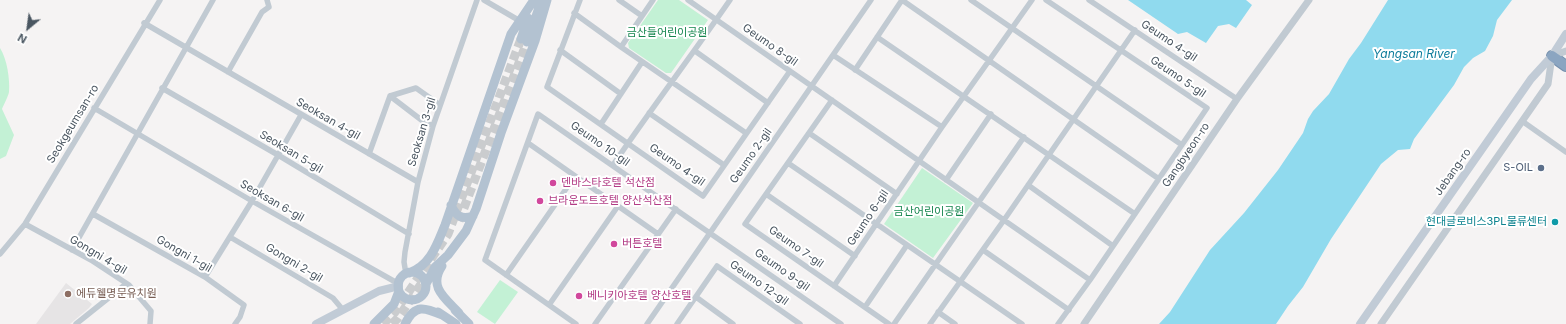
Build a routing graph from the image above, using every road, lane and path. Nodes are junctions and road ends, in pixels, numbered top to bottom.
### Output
1 (160, 0) edge
2 (213, 0) edge
3 (266, 0) edge
4 (477, 0) edge
5 (484, 0) edge
6 (534, 0) edge
7 (542, 0) edge
8 (548, 0) edge
9 (580, 0) edge
10 (619, 0) edge
11 (653, 0) edge
12 (688, 0) edge
13 (730, 0) edge
14 (872, 0) edge
15 (902, 0) edge
16 (971, 0) edge
17 (1032, 0) edge
18 (1046, 0) edge
19 (1089, 0) edge
20 (1309, 0) edge
21 (574, 13) junction
22 (642, 16) junction
23 (716, 20) junction
24 (520, 21) junction
25 (144, 23) junction
26 (1012, 28) junction
27 (1135, 30) junction
28 (1566, 34) edge
29 (877, 36) junction
30 (621, 47) junction
31 (186, 48) junction
32 (560, 50) junction
33 (695, 51) junction
34 (1121, 51) junction
35 (1566, 51) edge
36 (833, 55) junction
37 (1552, 56) junction
38 (990, 61) junction
39 (642, 62) junction
40 (1566, 66) edge
41 (854, 70) junction
42 (790, 71) junction
43 (228, 72) junction
44 (672, 83) junction
45 (812, 86) junction
46 (1097, 86) junction
47 (162, 88) junction
48 (621, 94) junction
49 (390, 96) junction
50 (964, 96) junction
51 (1237, 99) junction
52 (832, 100) junction
53 (768, 103) junction
54 (440, 105) junction
55 (94, 108) junction
56 (649, 113) junction
57 (990, 114) junction
58 (301, 115) junction
59 (1074, 119) junction
60 (1522, 121) junction
61 (601, 124) junction
62 (433, 126) junction
63 (942, 127) junction
64 (137, 133) junction
65 (746, 133) junction
66 (809, 133) junction
67 (1024, 137) junction
68 (528, 143) junction
69 (628, 144) junction
70 (1182, 145) junction
71 (1566, 152) edge
72 (368, 154) junction
73 (278, 155) junction
74 (1049, 155) junction
75 (920, 161) junction
76 (788, 164) junction
77 (613, 165) junction
78 (724, 165) junction
79 (575, 176) junction
80 (1159, 179) junction
81 (946, 180) junction
82 (418, 182) junction
83 (1028, 185) junction
84 (766, 194) junction
85 (897, 194) junction
86 (252, 201) junction
87 (978, 202) junction
88 (451, 205) junction
89 (618, 206) junction
90 (676, 209) junction
91 (93, 214) junction
92 (1135, 214) junction
93 (473, 216) junction
94 (1004, 220) junction
95 (25, 224) junction
96 (876, 224) junction
97 (710, 233) junction
98 (409, 234) junction
99 (658, 234) junction
100 (230, 237) junction
101 (907, 245) junction
102 (1113, 246) junction
103 (72, 250) junction
104 (983, 250) junction
105 (0, 254) edge
106 (448, 255) junction
107 (855, 256) junction
108 (935, 264) junction
109 (408, 273) junction
110 (506, 275) junction
111 (205, 277) junction
112 (1090, 280) junction
113 (960, 282) junction
114 (126, 284) junction
115 (426, 285) junction
116 (834, 286) junction
117 (399, 287) junction
118 (696, 297) junction
119 (418, 299) junction
120 (549, 305) junction
121 (865, 307) junction
122 (343, 310) junction
123 (1069, 310) junction
124 (459, 312) junction
125 (938, 312) junction
126 (442, 315) junction
127 (149, 323) edge
128 (76, 324) edge
129 (235, 324) edge
130 (316, 324) edge
131 (376, 324) edge
132 (401, 324) edge
133 (404, 324) edge
134 (456, 324) edge
135 (469, 324) edge
136 (576, 324) edge
137 (595, 324) edge
138 (647, 324) edge
139 (677, 324) edge
140 (734, 324) edge
141 (800, 324) edge
142 (841, 324) edge
143 (889, 324) edge
144 (894, 324) edge
145 (930, 324) edge
146 (955, 324) edge
147 (1022, 324) edge
148 (1058, 324) edge
149 (1084, 324) edge
150 (1360, 324) edge
151 (1380, 324) edge

1 - 25 street, Seokgeumsan-ro
2 - 31 street
3 - 43 street
4 - 54 street, Seoksan 3-gil
5 - 24 street
6 - 7 main road
6 - 24 main road
8 - 93 main road
9 - 21 street, Geumo 4-gil
10 - 22 street
11 - 22 street
12 - 23 street, Geumo 8-gil
13 - 23 street
14 - 36 street, Geumo 2-gil
15 - 29 street
15 - 38 street
16 - 26 street
17 - 26 street
18 - 34 street, Geumo 5-gil
19 - 27 street, Geumo 4-gil
20 - 51 street, Gangbyeon-ro
21 - 30 street
21 - 32 street, Geumo 4-gil
22 - 30 street
23 - 33 street
23 - 42 street, Geumo 8-gil
24 - 88 main road
25 - 31 street, Seoksan 4-gil
25 - 55 street, Seokgeumsan-ro
26 - 38 street
26 - 46 street
27 - 34 street
27 - 51 street, Geumo 4-gil
28 - 37 main road, Jebang-ro
29 - 41 street
29 - 50 street
30 - 39 street
31 - 43 street, Seoksan 4-gil
31 - 47 street
32 - 48 street
32 - 61 street, Geumo 4-gil
33 - 44 street
33 - 53 street
34 - 46 street
34 - 70 street, Geumo 5-gil
35 - 37 street
36 - 41 street
36 - 45 street, Geumo 2-gil
37 - 40 highway
37 - 60 street
37 - 150 main road, Jebang-ro
38 - 50 street
38 - 59 street
39 - 44 street
39 - 48 street
41 - 63 street
42 - 45 street, Geumo 8-gil
42 - 53 street, Geumo 4-gil
43 - 58 street, Seoksan 4-gil
44 - 56 street
44 - 65 street
45 - 52 street
45 - 97 street, Geumo 2-gil
46 - 59 street
46 - 70 street
47 - 64 street
47 - 73 street, Seoksan 5-gil
48 - 61 street
49 - 54 street
49 - 62 street
49 - 72 street
50 - 57 street
50 - 63 street
51 - 149 street, Gangbyeon-ro
52 - 66 street, Geumo 7-gil
52 - 75 street
53 - 65 street, Geumo 4-gil
54 - 62 street, Seoksan 3-gil
55 - 64 street, Seoksan 6-gil
55 - 95 street, Seokgeumsan-ro
56 - 69 street
56 - 78 street
57 - 67 street
57 - 81 street
58 - 72 street, Seoksan 4-gil
58 - 73 street
59 - 74 street
59 - 80 street
60 - 71 street
60 - 151 street
61 - 69 street, Geumo 4-gil
62 - 82 street, Seoksan 3-gil
63 - 75 street
64 - 86 street, Seoksan 6-gil
64 - 91 street
65 - 78 street, Geumo 4-gil
66 - 76 street, Geumo 7-gil
66 - 85 street
67 - 74 street
67 - 87 street
68 - 77 street, Geumo 10-gil
68 - 79 street
68 - 110 street, Geumo 10-gil
69 - 77 street
69 - 78 street, Geumo 4-gil
70 - 80 street, Geumo 5-gil
72 - 82 street, Seoksan 4-gil
73 - 86 street
73 - 98 street, Seoksan 5-gil
74 - 83 street
74 - 92 street
75 - 81 street
75 - 85 street, Geumo 6-gil
76 - 84 street, Geumo 7-gil
76 - 96 street
77 - 90 street, Geumo 10-gil
79 - 89 street
79 - 110 street
80 - 92 street, Geumo 5-gil
81 - 87 street
82 - 98 street, Seoksan 3-gil
83 - 94 street
83 - 102 street
84 - 107 street
84 - 116 street, Geumo 7-gil
85 - 96 street, Geumo 6-gil
86 - 100 street
86 - 117 street, Seoksan 6-gil
87 - 94 street
87 - 108 street
88 - 93 main road
88 - 109 main road
89 - 99 street
89 - 120 street
90 - 97 street, Geumo 10-gil
90 - 99 street
91 - 103 street
91 - 111 street, Gongni 1-gil
92 - 102 street, Geumo 5-gil
93 - 106 main road
94 - 104 street
94 - 112 street
95 - 103 street, Gongni 4-gil
95 - 105 street, Seokgeumsan-ro
96 - 101 street
96 - 107 street, Geumo 6-gil
97 - 138 street, Geumo 2-gil
97 - 142 street, Geumo 9-gil
98 - 109 street, Seoksan 3-gil
99 - 137 street
100 - 111 street
100 - 122 street, Gongni 2-gil
101 - 108 street
101 - 121 street
102 - 112 street, Geumo 5-gil
103 - 114 street, Gongni 4-gil
104 - 113 street
104 - 123 street
106 - 115 main road
106 - 124 main road
107 - 116 street, Geumo 6-gil
108 - 113 street
108 - 144 street
109 - 115 main road
109 - 117 main road
110 - 120 street, Geumo 10-gil
111 - 129 street, Gongni 1-gil
112 - 123 street
113 - 125 street
113 - 147 street
114 - 127 street
114 - 128 street, Gongni 4-gil
115 - 119 main road
115 - 124 main road
116 - 121 street, Geumo 7-gil
117 - 119 main road
117 - 122 main road
117 - 131 main road
118 - 139 street, Geumo 12-gil
118 - 140 street
118 - 141 street, Geumo 12-gil
119 - 126 main road
119 - 132 main road
120 - 136 street, Geumo 10-gil
121 - 143 street, Geumo 7-gil
122 - 130 main road
123 - 148 street
124 - 135 main road
125 - 145 street
125 - 146 street
126 - 133 main road
126 - 134 main road

